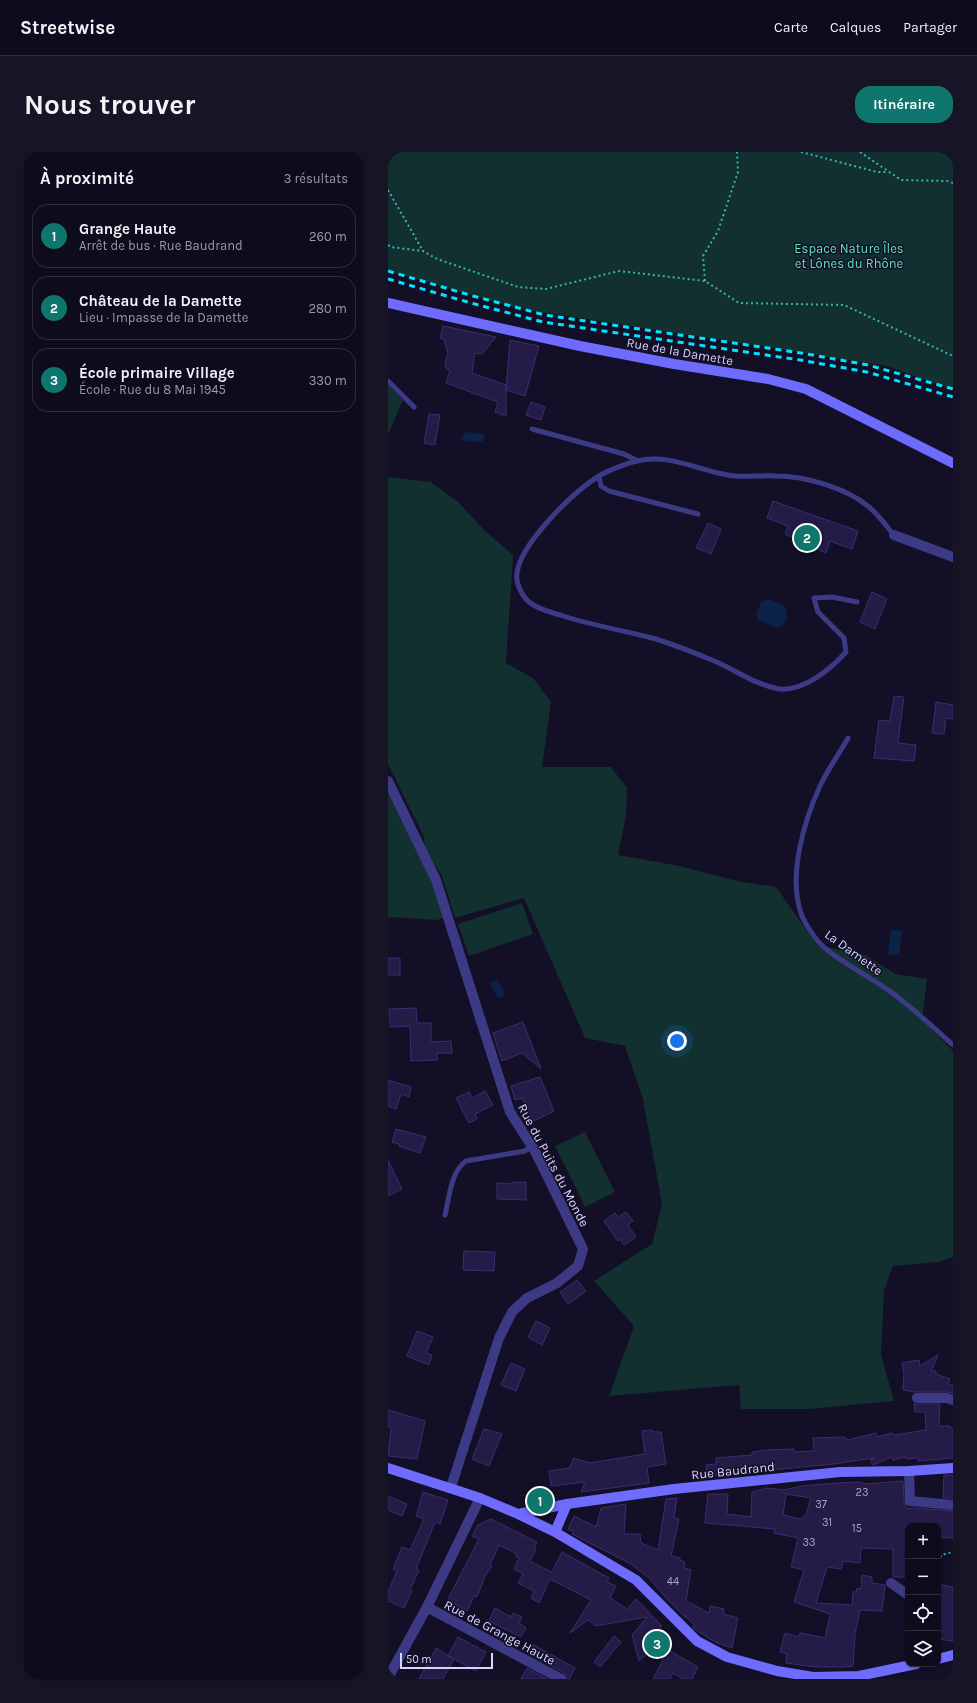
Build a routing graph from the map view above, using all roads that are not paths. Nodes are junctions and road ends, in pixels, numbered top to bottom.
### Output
1 (388, 303) edge
2 (388, 381) edge
3 (414, 407) dead end
4 (532, 429) dead end
5 (638, 461) junction
6 (953, 463) edge
7 (599, 476) junction
8 (698, 514) dead end
9 (894, 535) joint
10 (953, 557) edge
11 (857, 602) dead end
12 (848, 738) dead end
13 (388, 781) edge
14 (953, 1045) edge
15 (532, 1146) junction
16 (445, 1215) dead end
17 (917, 1398) dead end
18 (953, 1400) edge
19 (388, 1468) edge
20 (953, 1468) edge
21 (909, 1471) junction
22 (451, 1488) junction
23 (480, 1498) junction
24 (568, 1504) junction
25 (953, 1505) edge
26 (518, 1514) junction
27 (555, 1532) junction
28 (891, 1583) dead end
29 (905, 1593) edge
30 (427, 1608) junction
31 (953, 1655) edge
32 (941, 1657) edge
33 (905, 1666) edge
34 (388, 1678) edge
35 (561, 1679) edge

1 - 6 street, Rue de la Damette
2 - 3 lane
4 - 5 lane
5 - 7 lane
5 - 9 lane
7 - 8 lane
7 - 11 lane
9 - 10 street
12 - 14 lane, La Damette
13 - 15 street, Rue du Puits du Monde
15 - 16 lane
15 - 22 street, Rue du Puits du Monde
17 - 18 street
19 - 22 street
20 - 21 street, Rue Baudrand
21 - 24 street, Rue Baudrand
21 - 25 street
22 - 23 street
23 - 26 street
23 - 30 street, Rue de Grange Haute
24 - 26 street, Rue Baudrand
24 - 27 street
26 - 27 street
27 - 33 street
28 - 29 street
30 - 34 street, Rue de Grange Haute
30 - 35 street, Rue de Grange Haute
31 - 32 street

